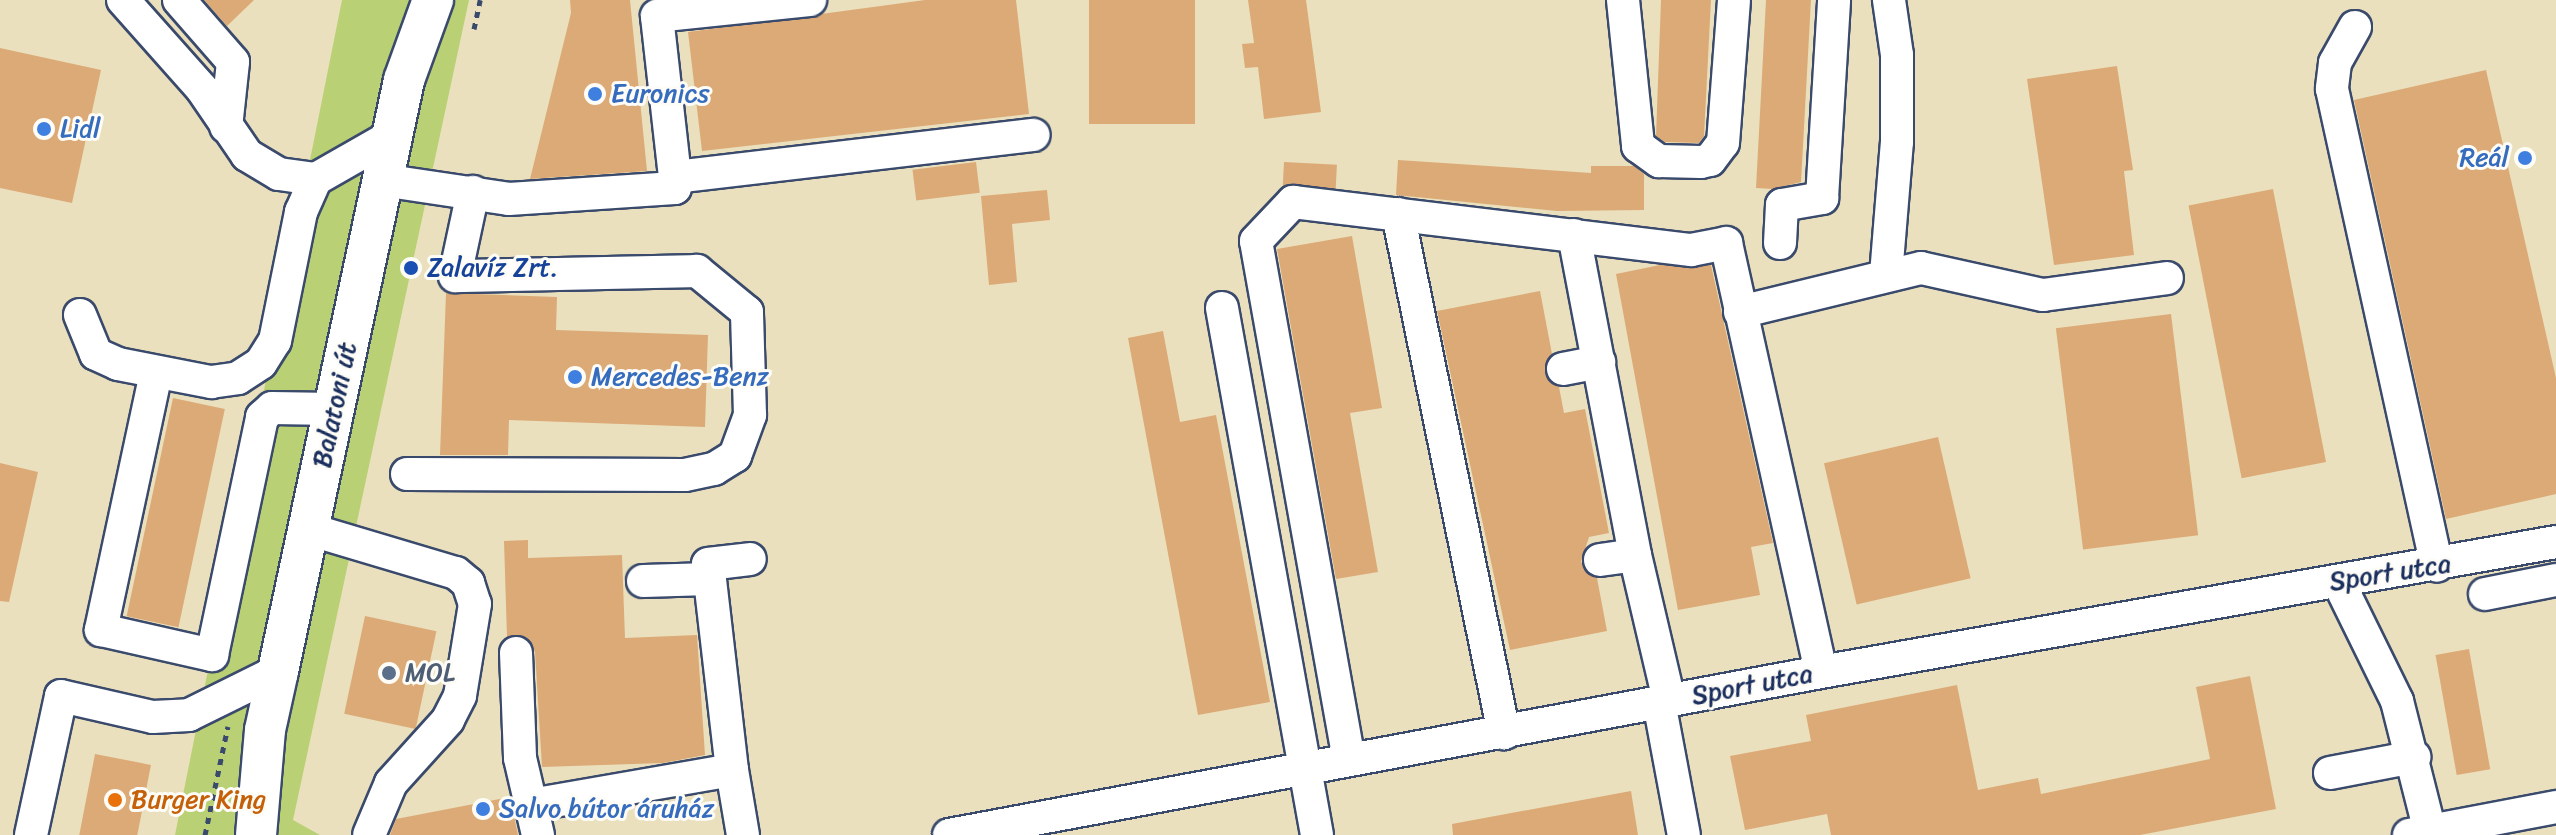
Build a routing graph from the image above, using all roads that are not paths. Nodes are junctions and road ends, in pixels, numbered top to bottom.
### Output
1 (123, 0) edge
2 (179, 0) edge
3 (409, 0) edge
4 (433, 0) edge
5 (810, 0) edge
6 (1623, 0) edge
7 (1734, 0) edge
8 (1834, 0) edge
9 (1889, 0) edge
10 (656, 8) edge
11 (2355, 27) dead end
12 (404, 80) junction
13 (226, 127) junction
14 (393, 135) junction
15 (1034, 135) dead end
16 (675, 177) junction
17 (316, 179) junction
18 (382, 180) junction
19 (473, 192) junction
20 (1398, 214) junction
21 (1574, 235) junction
22 (1780, 243) dead end
23 (1886, 275) junction
24 (2167, 278) dead end
25 (1222, 308) dead end
26 (1740, 312) junction
27 (80, 315) dead end
28 (1599, 362) junction
29 (1563, 369) dead end
30 (156, 373) junction
31 (334, 409) junction
32 (407, 474) dead end
33 (308, 529) junction
34 (2556, 542) edge
35 (1635, 555) junction
36 (750, 559) dead end
37 (1600, 560) dead end
38 (2437, 566) junction
39 (710, 579) junction
40 (2556, 580) edge
41 (643, 581) dead end
42 (2338, 581) junction
43 (2485, 594) dead end
44 (516, 653) dead end
45 (278, 671) junction
46 (1821, 672) junction
47 (1664, 701) junction
48 (265, 730) junction
49 (1504, 733) junction
50 (2414, 757) junction
51 (1349, 760) junction
52 (1305, 769) junction
53 (732, 770) junction
54 (2330, 773) dead end
55 (2556, 807) edge
56 (534, 820) edge
57 (2423, 834) edge
58 (31, 835) edge
59 (227, 835) edge
60 (256, 835) edge
61 (369, 835) edge
62 (743, 835) edge
63 (949, 835) edge
64 (1317, 835) edge
65 (1684, 835) edge

1 - 13 street
2 - 13 street
3 - 12 main road, Balatoni út
4 - 12 main road, Balatoni út
5 - 10 street
6 - 7 street
8 - 22 street
9 - 23 street
10 - 16 street
11 - 38 street
12 - 14 main road, Balatoni út
13 - 17 street
14 - 17 street
14 - 18 main road, Balatoni út
15 - 16 street
16 - 19 street
17 - 30 street
18 - 19 street
18 - 31 main road, Balatoni út
19 - 32 street
20 - 21 street
20 - 49 street
20 - 51 street
21 - 26 street
21 - 28 street
23 - 24 street
23 - 26 street
25 - 52 street
26 - 46 street
27 - 30 street
28 - 29 street
28 - 35 street
30 - 31 street
31 - 33 main road, Balatoni út
33 - 45 main road, Balatoni út
33 - 61 street
34 - 38 street, Sport utca
35 - 37 street
35 - 47 street
36 - 39 street
38 - 42 street, Sport utca
39 - 41 street
39 - 53 street
40 - 43 street
42 - 46 street, Sport utca
42 - 50 street
44 - 56 street
45 - 48 main road, Balatoni út
45 - 58 street
46 - 47 street, Sport utca
47 - 49 street, Sport utca
47 - 65 street
48 - 59 main road, Balatoni út
48 - 60 main road, Balatoni út
49 - 51 street, Sport utca
50 - 54 street
50 - 57 street
51 - 52 street, Sport utca
52 - 63 street, Sport utca
52 - 64 street
53 - 56 street
53 - 62 street
55 - 57 street

